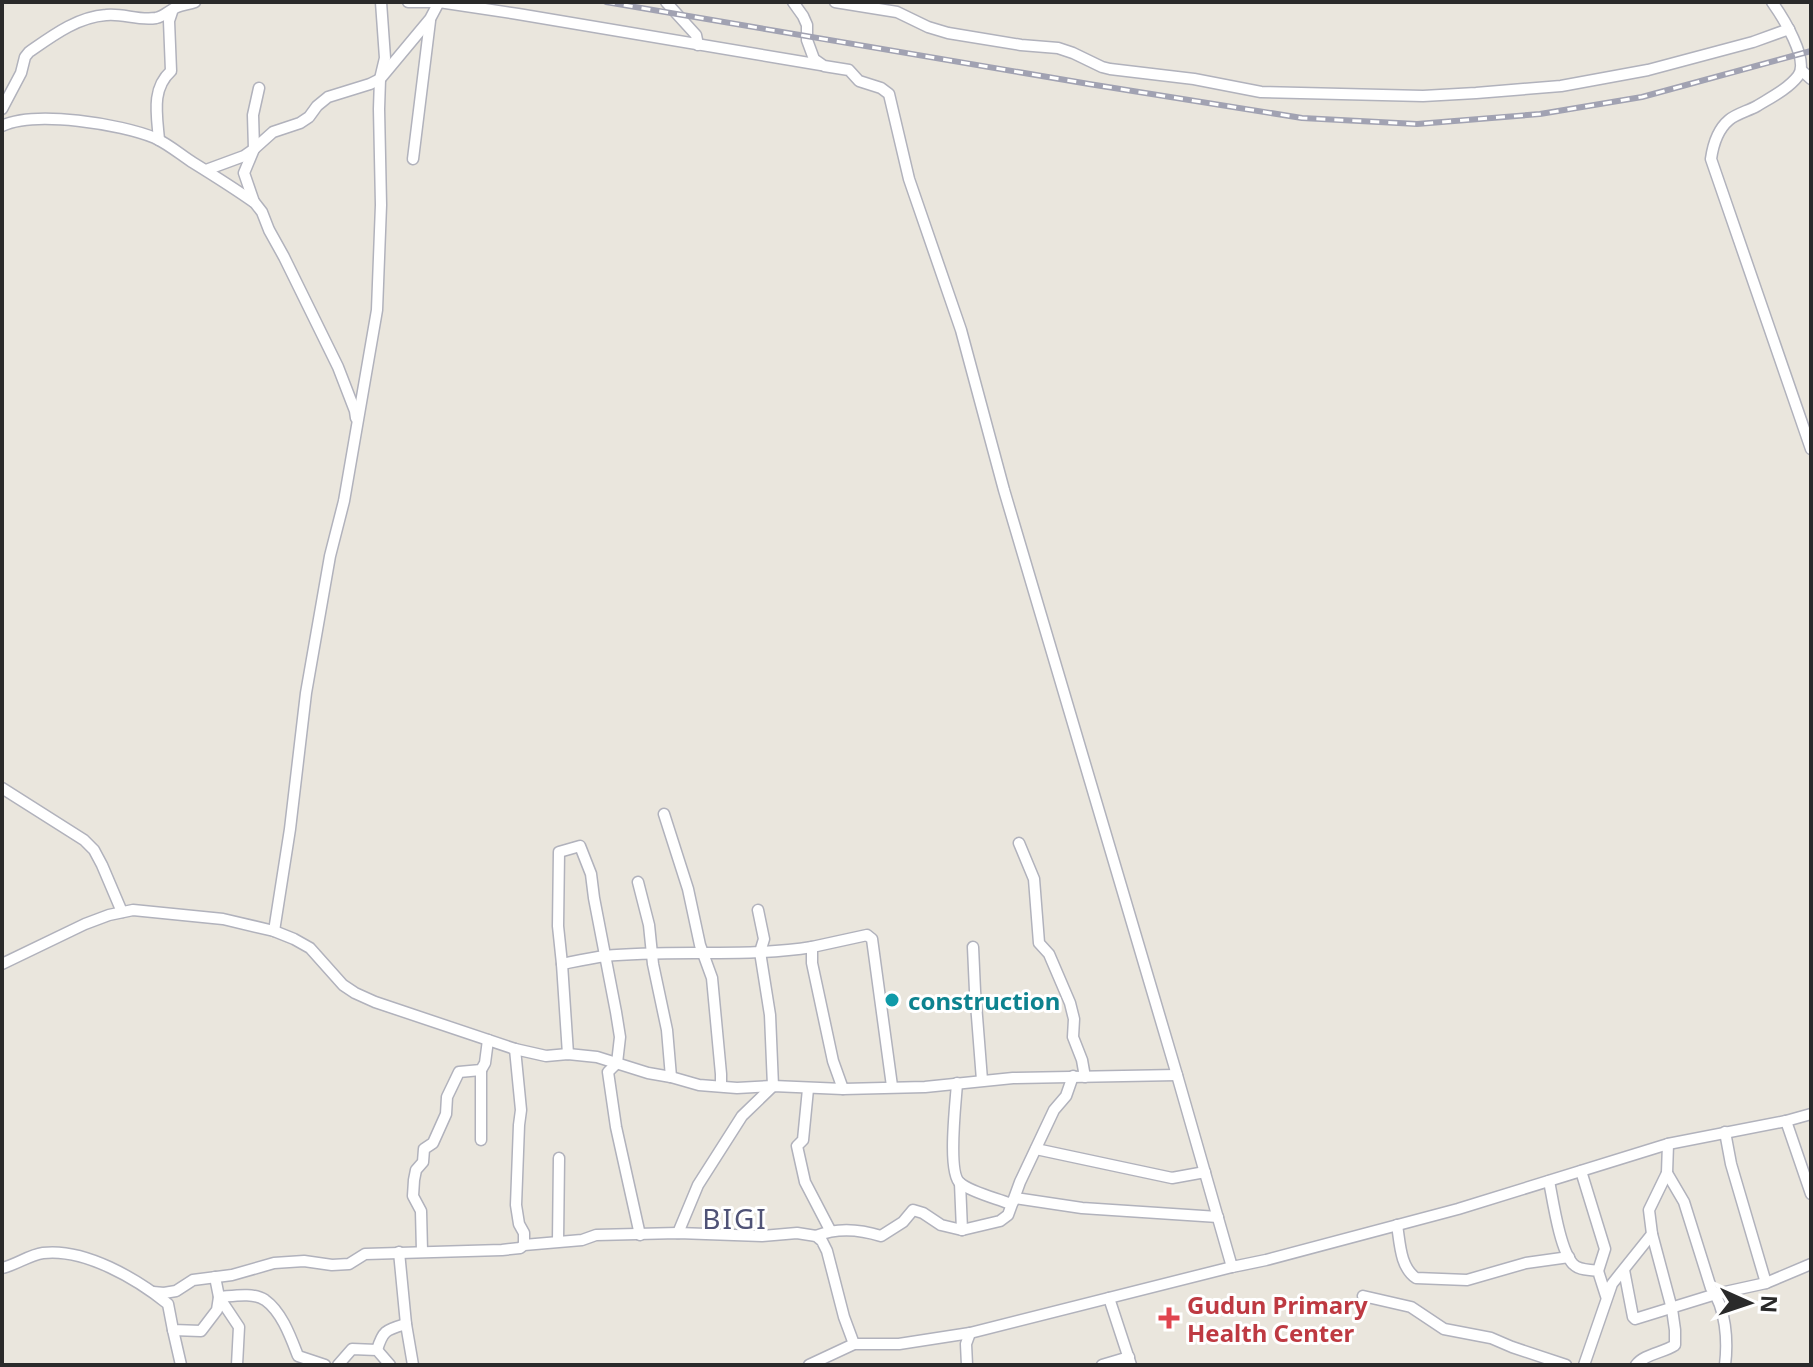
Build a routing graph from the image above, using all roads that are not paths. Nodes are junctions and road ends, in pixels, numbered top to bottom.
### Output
1 (111, 2) edge
2 (195, 2) edge
3 (381, 2) edge
4 (408, 2) edge
5 (439, 2) edge
6 (666, 2) edge
7 (793, 2) edge
8 (835, 2) edge
9 (1772, 2) edge
10 (174, 5) edge
11 (119, 15) junction
12 (430, 19) junction
13 (1789, 29) junction
14 (698, 45) junction
15 (824, 66) junction
16 (1801, 70) junction
17 (380, 79) junction
18 (1811, 79) edge
19 (259, 88) dead end
20 (2, 109) edge
21 (2, 126) edge
22 (159, 140) junction
23 (254, 149) junction
24 (413, 159) dead end
25 (206, 170) junction
26 (255, 203) junction
27 (357, 424) junction
28 (1811, 449) edge
29 (2, 788) edge
30 (664, 814) dead end
31 (1019, 843) dead end
32 (638, 882) dead end
33 (758, 910) dead end
34 (122, 912) junction
35 (274, 931) junction
36 (812, 947) junction
37 (973, 947) dead end
38 (760, 952) junction
39 (703, 953) junction
40 (652, 954) junction
41 (605, 956) junction
42 (2, 964) edge
43 (562, 964) junction
44 (488, 1040) junction
45 (515, 1049) junction
46 (568, 1054) junction
47 (617, 1063) junction
48 (481, 1070) junction
49 (1177, 1075) junction
50 (1079, 1076) junction
51 (671, 1077) junction
52 (982, 1080) junction
53 (957, 1083) junction
54 (721, 1085) junction
55 (773, 1086) junction
56 (892, 1086) junction
57 (808, 1089) junction
58 (843, 1089) junction
59 (1811, 1114) edge
60 (1786, 1121) junction
61 (1725, 1132) junction
62 (481, 1140) dead end
63 (1668, 1144) junction
64 (1036, 1149) junction
65 (559, 1158) dead end
66 (1581, 1171) junction
67 (1205, 1172) junction
68 (1667, 1173) junction
69 (1549, 1181) junction
70 (960, 1183) junction
71 (1811, 1194) edge
72 (1014, 1200) junction
73 (1218, 1217) junction
74 (1397, 1225) junction
75 (830, 1230) junction
76 (962, 1230) junction
77 (678, 1233) junction
78 (1652, 1234) junction
79 (640, 1235) junction
80 (816, 1236) junction
81 (558, 1241) junction
82 (524, 1245) junction
83 (422, 1251) junction
84 (399, 1252) junction
85 (1569, 1257) junction
86 (1811, 1264) edge
87 (1232, 1267) junction
88 (2, 1268) edge
89 (1624, 1270) junction
90 (1598, 1271) junction
91 (215, 1277) junction
92 (1766, 1283) junction
93 (153, 1292) junction
94 (1716, 1294) junction
95 (1363, 1296) dead end
96 (219, 1297) junction
97 (1109, 1298) junction
98 (1606, 1298) junction
99 (1672, 1309) junction
100 (406, 1324) junction
101 (173, 1330) junction
102 (970, 1333) junction
103 (854, 1344) junction
104 (377, 1350) junction
105 (840, 1350) junction
106 (1130, 1361) edge
107 (181, 1365) edge
108 (237, 1365) edge
109 (325, 1365) edge
110 (338, 1365) edge
111 (390, 1365) edge
112 (413, 1365) edge
113 (809, 1365) edge
114 (835, 1365) edge
115 (967, 1365) edge
116 (1102, 1365) edge
117 (1566, 1365) edge
118 (1584, 1365) edge
119 (1636, 1365) edge
120 (1725, 1365) edge

1 - 11 street
2 - 10 street
3 - 17 street
4 - 5 street
5 - 12 street
5 - 14 street
6 - 14 street
7 - 15 street
8 - 13 street
9 - 13 street
10 - 11 street
10 - 22 street
11 - 20 street
12 - 17 street
12 - 24 street
13 - 16 street
14 - 15 street
15 - 49 street
16 - 18 street
16 - 28 street
17 - 23 street
17 - 27 street
19 - 23 street
21 - 22 street
22 - 25 street
23 - 25 street
23 - 26 street
25 - 26 street
26 - 27 street
27 - 35 street
29 - 34 street
30 - 39 street
31 - 50 street
32 - 40 street
33 - 38 street
34 - 35 street
34 - 42 street
35 - 44 street
36 - 38 street
36 - 56 street
36 - 58 street
37 - 52 street
38 - 39 street
38 - 55 street
39 - 40 street
39 - 54 street
40 - 41 street
40 - 51 street
41 - 43 street
41 - 43 street
41 - 47 street
43 - 46 street
44 - 45 street
44 - 48 street
45 - 46 street
45 - 82 street
46 - 47 street
47 - 51 street
47 - 79 street
48 - 62 street
48 - 83 street
49 - 50 street
49 - 67 street
50 - 52 street
50 - 64 street
51 - 54 street
52 - 53 street
53 - 56 street
53 - 70 street
54 - 55 street
55 - 57 street
55 - 77 street
56 - 58 street
57 - 58 street
57 - 75 street
59 - 60 street
60 - 61 street
60 - 71 street
61 - 63 street
61 - 92 street
63 - 66 street
63 - 68 street
64 - 67 street
64 - 72 street
65 - 81 street
66 - 69 street
66 - 90 street
67 - 73 street
68 - 78 street
68 - 94 street
69 - 74 street
69 - 85 street
70 - 72 street
70 - 76 street
72 - 73 street
72 - 76 street
73 - 87 street
74 - 85 street
74 - 87 street
75 - 76 street
75 - 80 street
77 - 79 street
77 - 80 street
78 - 89 street
78 - 99 street
79 - 81 street
80 - 103 street
81 - 82 street
82 - 83 street
83 - 84 street
84 - 91 street
84 - 100 street
85 - 90 street
86 - 92 street
87 - 97 street
88 - 93 street
89 - 98 street
89 - 99 street
90 - 98 street
91 - 93 street
91 - 96 street
92 - 94 street
93 - 101 street
94 - 99 street
94 - 120 street
95 - 117 street
96 - 101 street
96 - 108 street
96 - 109 street
97 - 102 street
97 - 106 street
98 - 118 street
99 - 119 street
100 - 104 street
100 - 112 street
101 - 107 street
102 - 103 street
102 - 115 street
103 - 105 street
104 - 110 street
104 - 111 street
105 - 113 street
105 - 114 street
106 - 116 street

